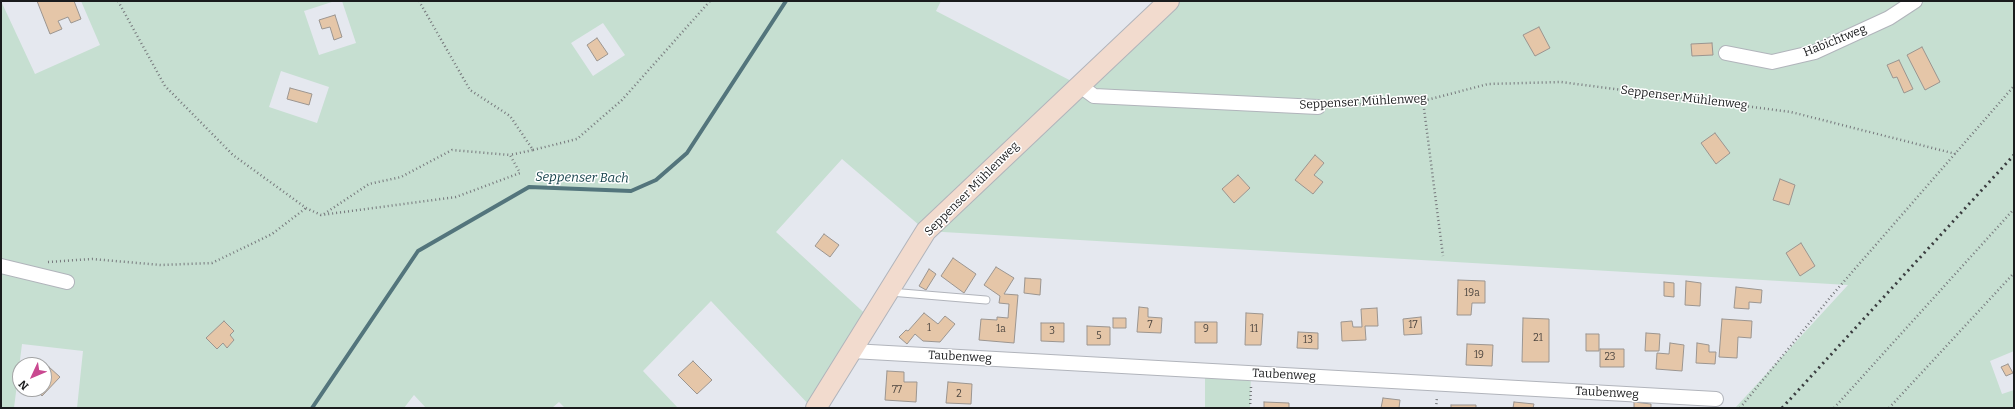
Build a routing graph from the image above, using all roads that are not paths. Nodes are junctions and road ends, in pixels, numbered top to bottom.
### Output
1 (1169, 1) edge
2 (1915, 1) edge
3 (1726, 53) dead end
4 (1079, 85) junction
5 (1318, 107) road end
6 (1, 266) edge
7 (67, 282) dead end
8 (889, 292) junction
9 (986, 300) dead end
10 (852, 351) junction
11 (1716, 399) dead end
12 (816, 408) edge

1 - 4 street, Seppenser Mühlenweg
2 - 3 street, Habichtweg
4 - 5 street, Seppenser Mühlenweg
4 - 8 street, Seppenser Mühlenweg
6 - 7 street
8 - 9 lane
8 - 10 street, Seppenser Mühlenweg
10 - 11 street, Taubenweg
10 - 12 street, Seppenser Mühlenweg

